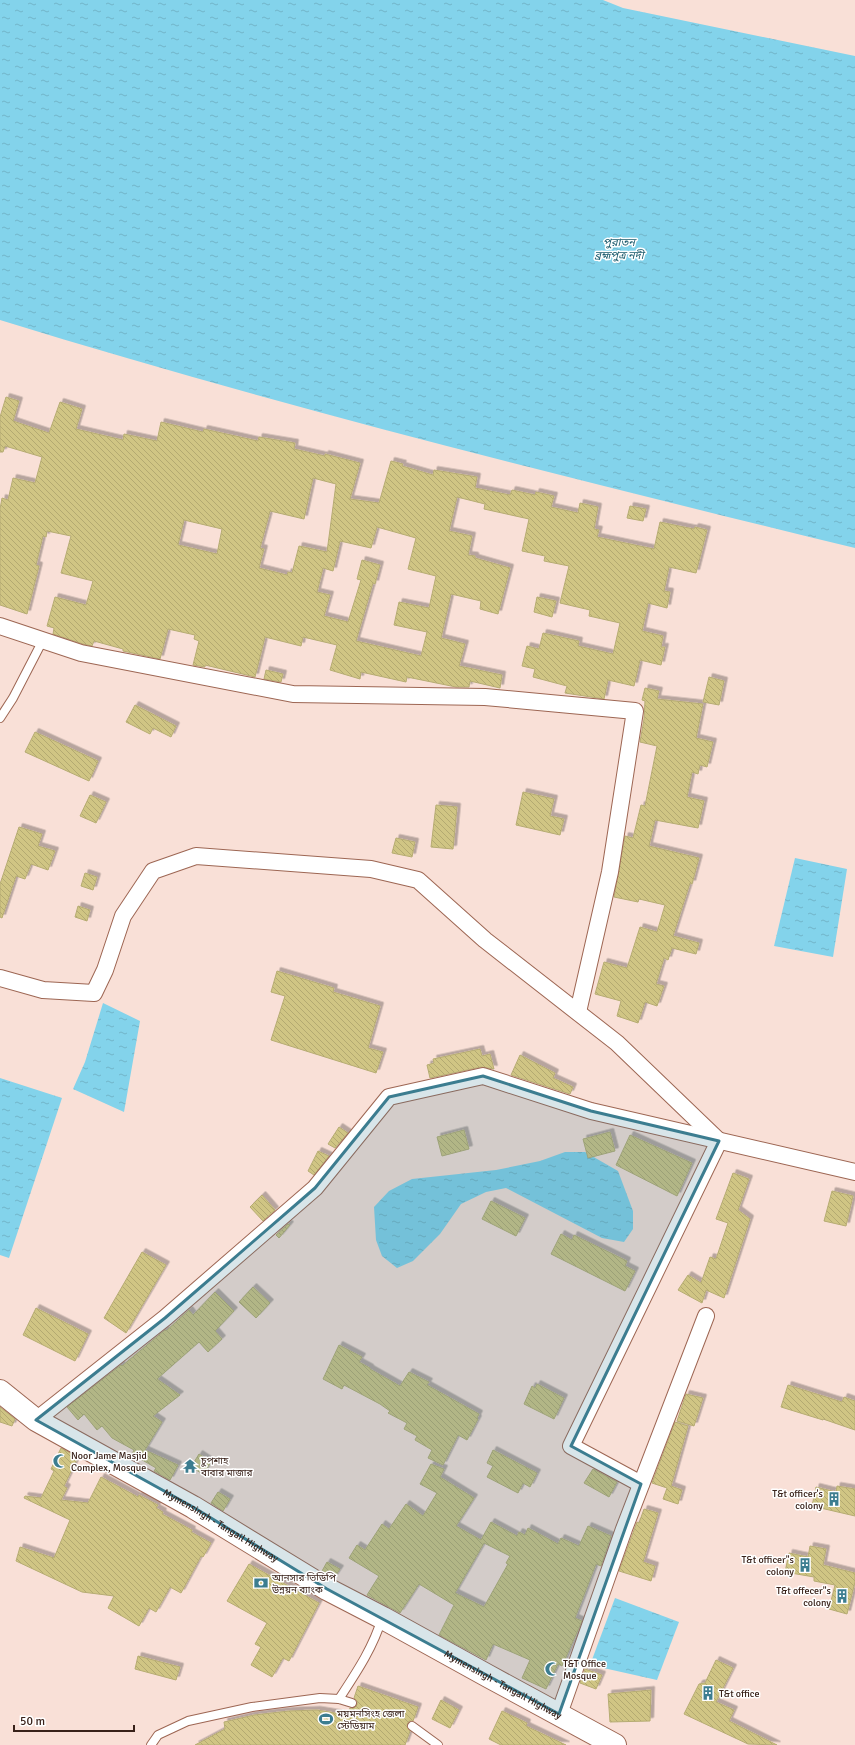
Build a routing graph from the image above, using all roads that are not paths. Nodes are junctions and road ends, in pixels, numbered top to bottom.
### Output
1 (0, 626) edge
2 (43, 640) junction
3 (0, 718) edge
4 (0, 978) edge
5 (578, 1012) junction
6 (719, 1141) junction
7 (855, 1172) edge
8 (706, 1316) dead end
9 (0, 1391) edge
10 (36, 1420) junction
11 (641, 1484) junction
12 (383, 1618) junction
13 (340, 1699) junction
14 (352, 1703) dead end
15 (559, 1714) junction
16 (412, 1726) dead end
17 (151, 1745) edge
18 (438, 1745) edge
19 (615, 1745) edge

1 - 2 street
2 - 3 lane
2 - 5 street
4 - 5 street
5 - 6 street
6 - 7 street
6 - 10 street
6 - 11 street
8 - 11 street
9 - 10 highway, Mymensingh - Tangail Highway
10 - 12 highway, Mymensingh - Tangail Highway
11 - 15 street
12 - 13 lane
12 - 15 highway, Mymensingh - Tangail Highway
13 - 14 lane
13 - 17 lane
15 - 19 highway, Mymensingh - Tangail Highway
16 - 18 lane

